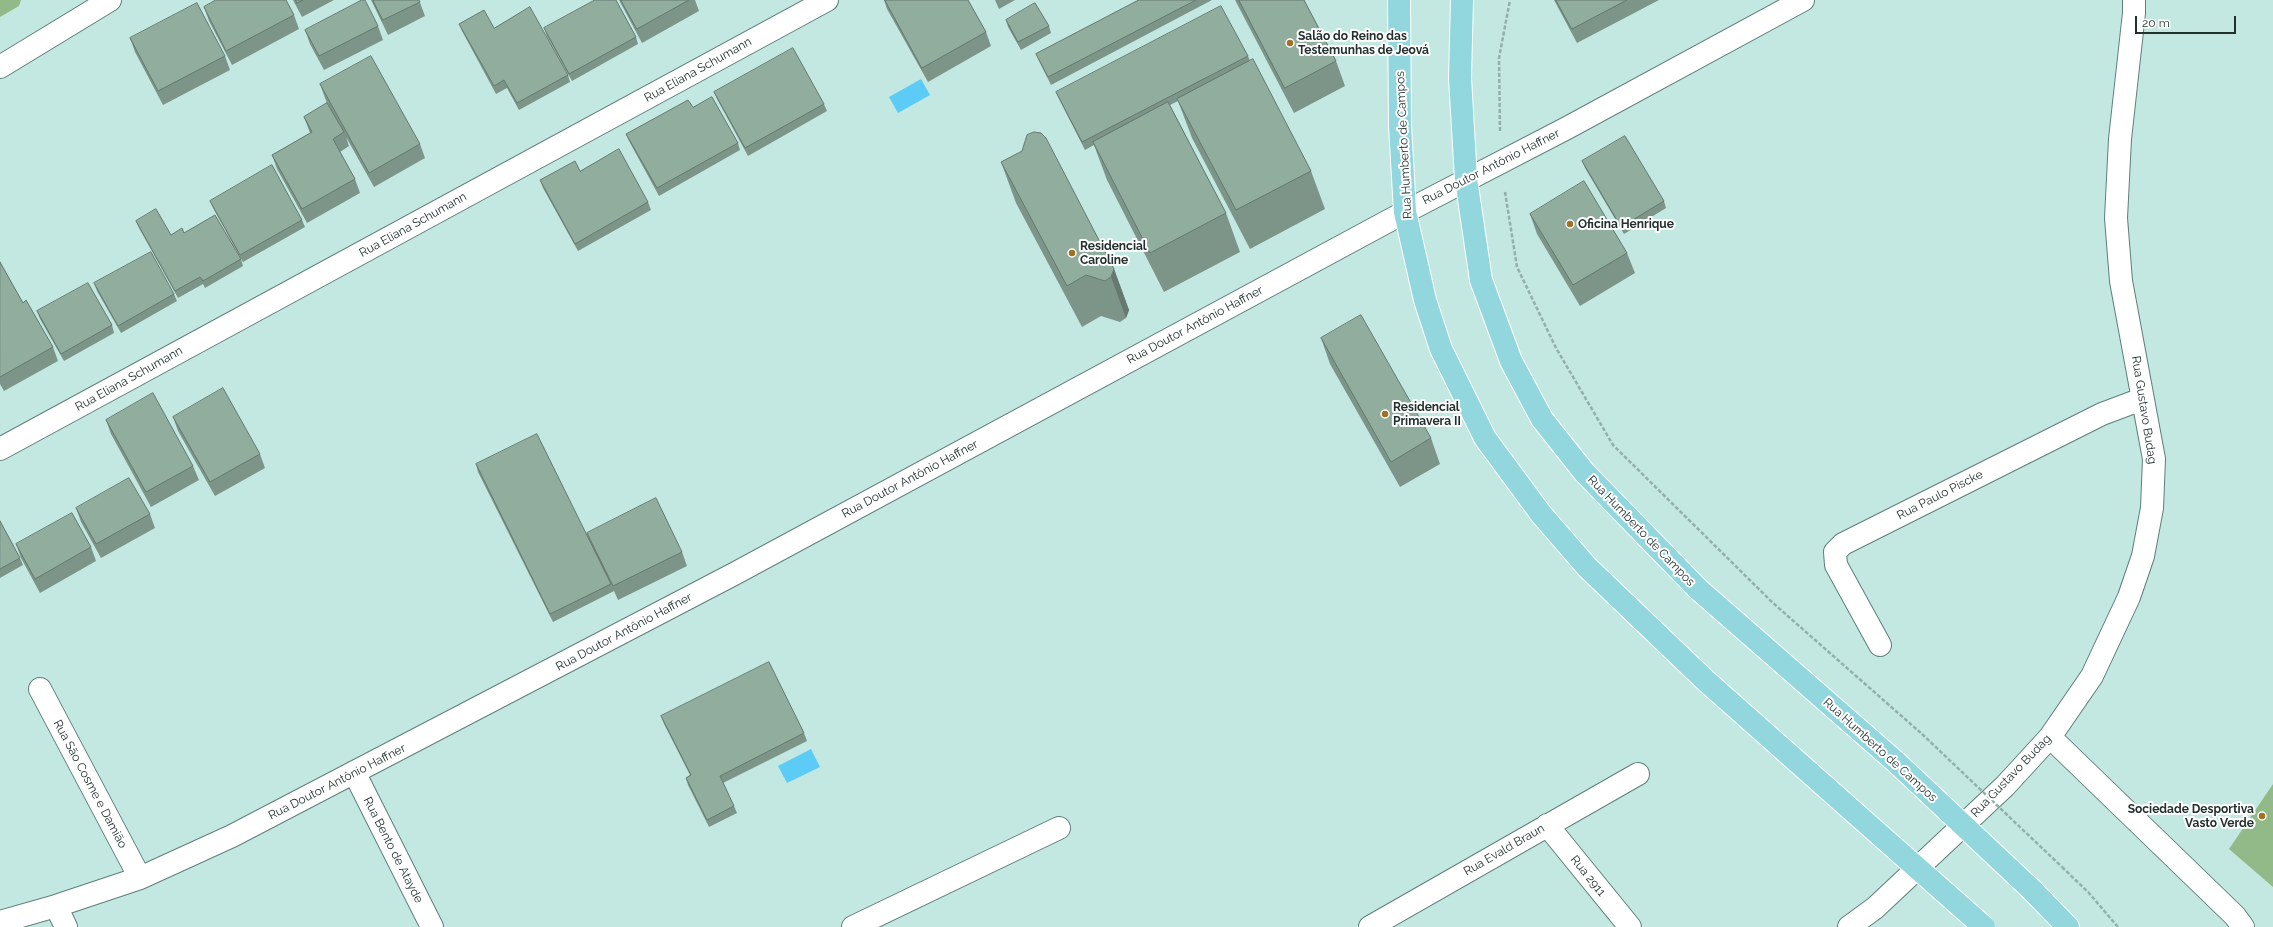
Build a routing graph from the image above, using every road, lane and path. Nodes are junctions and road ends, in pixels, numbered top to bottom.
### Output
1 (110, 0) edge
2 (826, 0) edge
3 (1399, 0) edge
4 (1462, 0) edge
5 (1510, 0) edge
6 (1803, 0) edge
7 (2134, 0) edge
8 (0, 67) edge
9 (1500, 161) junction
10 (1466, 179) junction
11 (1405, 212) junction
12 (2142, 399) junction
13 (0, 449) edge
14 (1880, 645) dead end
15 (40, 689) dead end
16 (2050, 737) junction
17 (354, 772) junction
18 (1638, 774) dead end
19 (1547, 825) junction
20 (1059, 828) dead end
21 (140, 878) junction
22 (56, 906) junction
23 (0, 922) edge
24 (66, 927) edge
25 (432, 927) edge
26 (853, 927) edge
27 (1370, 927) edge
28 (1630, 927) edge
29 (1849, 927) edge
30 (1984, 927) edge
31 (2068, 927) edge
32 (2118, 927) edge
33 (2243, 927) edge

1 - 8 street
2 - 13 street, Rua Eliana Schumann
3 - 11 main road, Rua Humberto de Campos
4 - 10 main road, Rua Humberto de Campos
5 - 9 path
6 - 9 street, Rua Doutor Antônio Haffner
7 - 12 street, Rua Gustavo Budag
9 - 10 street, Rua Doutor Antônio Haffner
9 - 32 path, bridge
10 - 11 street, Rua Doutor Antônio Haffner
10 - 31 main road, Rua Humberto de Campos, bridge
11 - 17 street, Rua Doutor Antônio Haffner
11 - 30 main road, Rua Humberto de Campos, bridge
12 - 14 street, Rua Paulo Piscke
12 - 16 street, Rua Gustavo Budag
15 - 21 street, Rua São Cosme e Damião
16 - 29 street, Rua Gustavo Budag
16 - 33 street
17 - 21 street, Rua Doutor Antônio Haffner
17 - 25 street, Rua Bento de Atayde
18 - 19 street, Rua Evald Braun
19 - 27 street, Rua Evald Braun
19 - 28 street, Rua 2911
20 - 26 street
21 - 22 street, Rua Doutor Antônio Haffner
22 - 23 street, Rua Doutor Antônio Haffner
22 - 24 street

